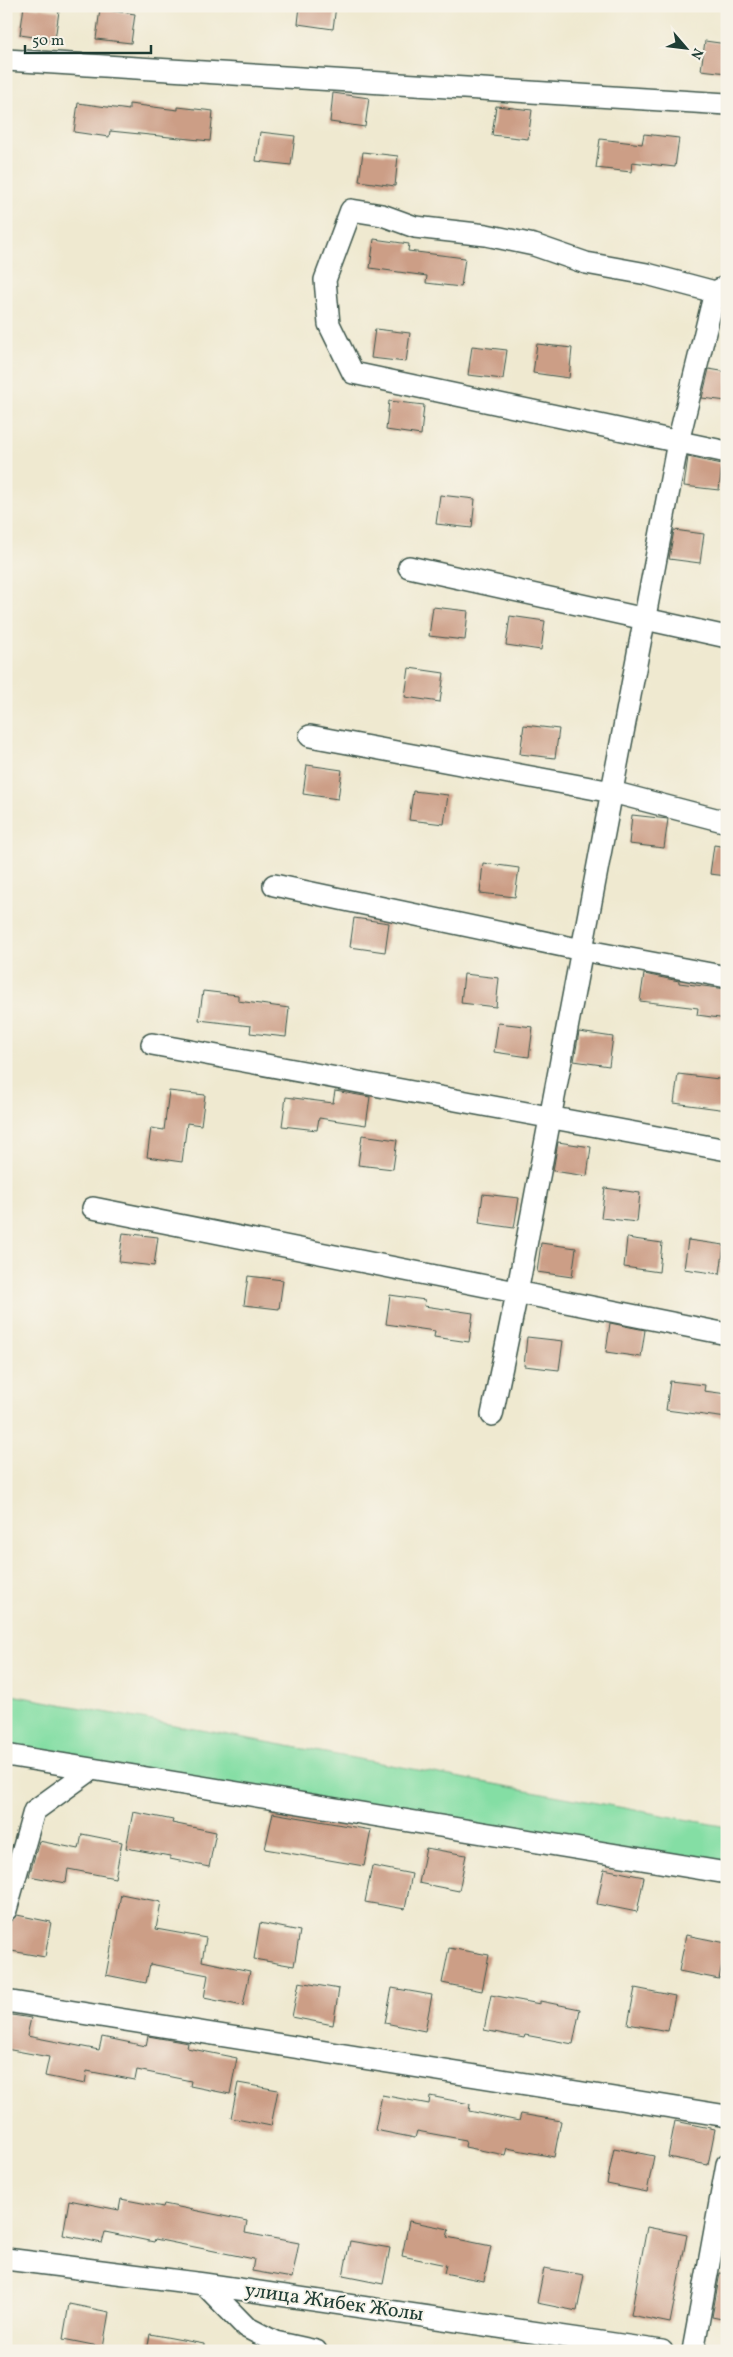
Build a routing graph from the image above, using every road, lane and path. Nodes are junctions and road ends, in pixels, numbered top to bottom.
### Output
1 (6, 60) edge
2 (727, 104) edge
3 (721, 289) edge
4 (678, 442) junction
5 (727, 452) edge
6 (409, 567) dead end
7 (645, 618) junction
8 (727, 637) edge
9 (310, 736) dead end
10 (612, 792) junction
11 (727, 822) edge
12 (274, 885) dead end
13 (582, 950) junction
14 (727, 978) edge
15 (152, 1044) dead end
16 (550, 1118) junction
17 (727, 1150) edge
18 (93, 1208) dead end
19 (517, 1293) junction
20 (727, 1334) edge
21 (492, 1415) dead end
22 (6, 1755) edge
23 (92, 1769) junction
24 (727, 1873) edge
25 (6, 1910) edge
26 (6, 2000) edge
27 (727, 2116) edge
28 (727, 2164) edge
29 (6, 2259) edge
30 (204, 2284) junction
31 (316, 2351) edge
32 (662, 2351) edge
33 (693, 2351) edge

1 - 2 street
3 - 4 street
3 - 4 street
4 - 5 street
4 - 7 street
6 - 7 street
7 - 8 street
7 - 10 street
9 - 10 street
10 - 11 street
10 - 13 street
12 - 13 street
13 - 14 street
13 - 16 street
15 - 16 street
16 - 17 street
16 - 19 street
18 - 19 street
19 - 20 street
19 - 21 street
22 - 23 street
23 - 24 street
23 - 25 street
26 - 27 street
28 - 33 street
29 - 30 street, улица Жибек Жолы
30 - 31 street
30 - 32 street, улица Жибек Жолы

